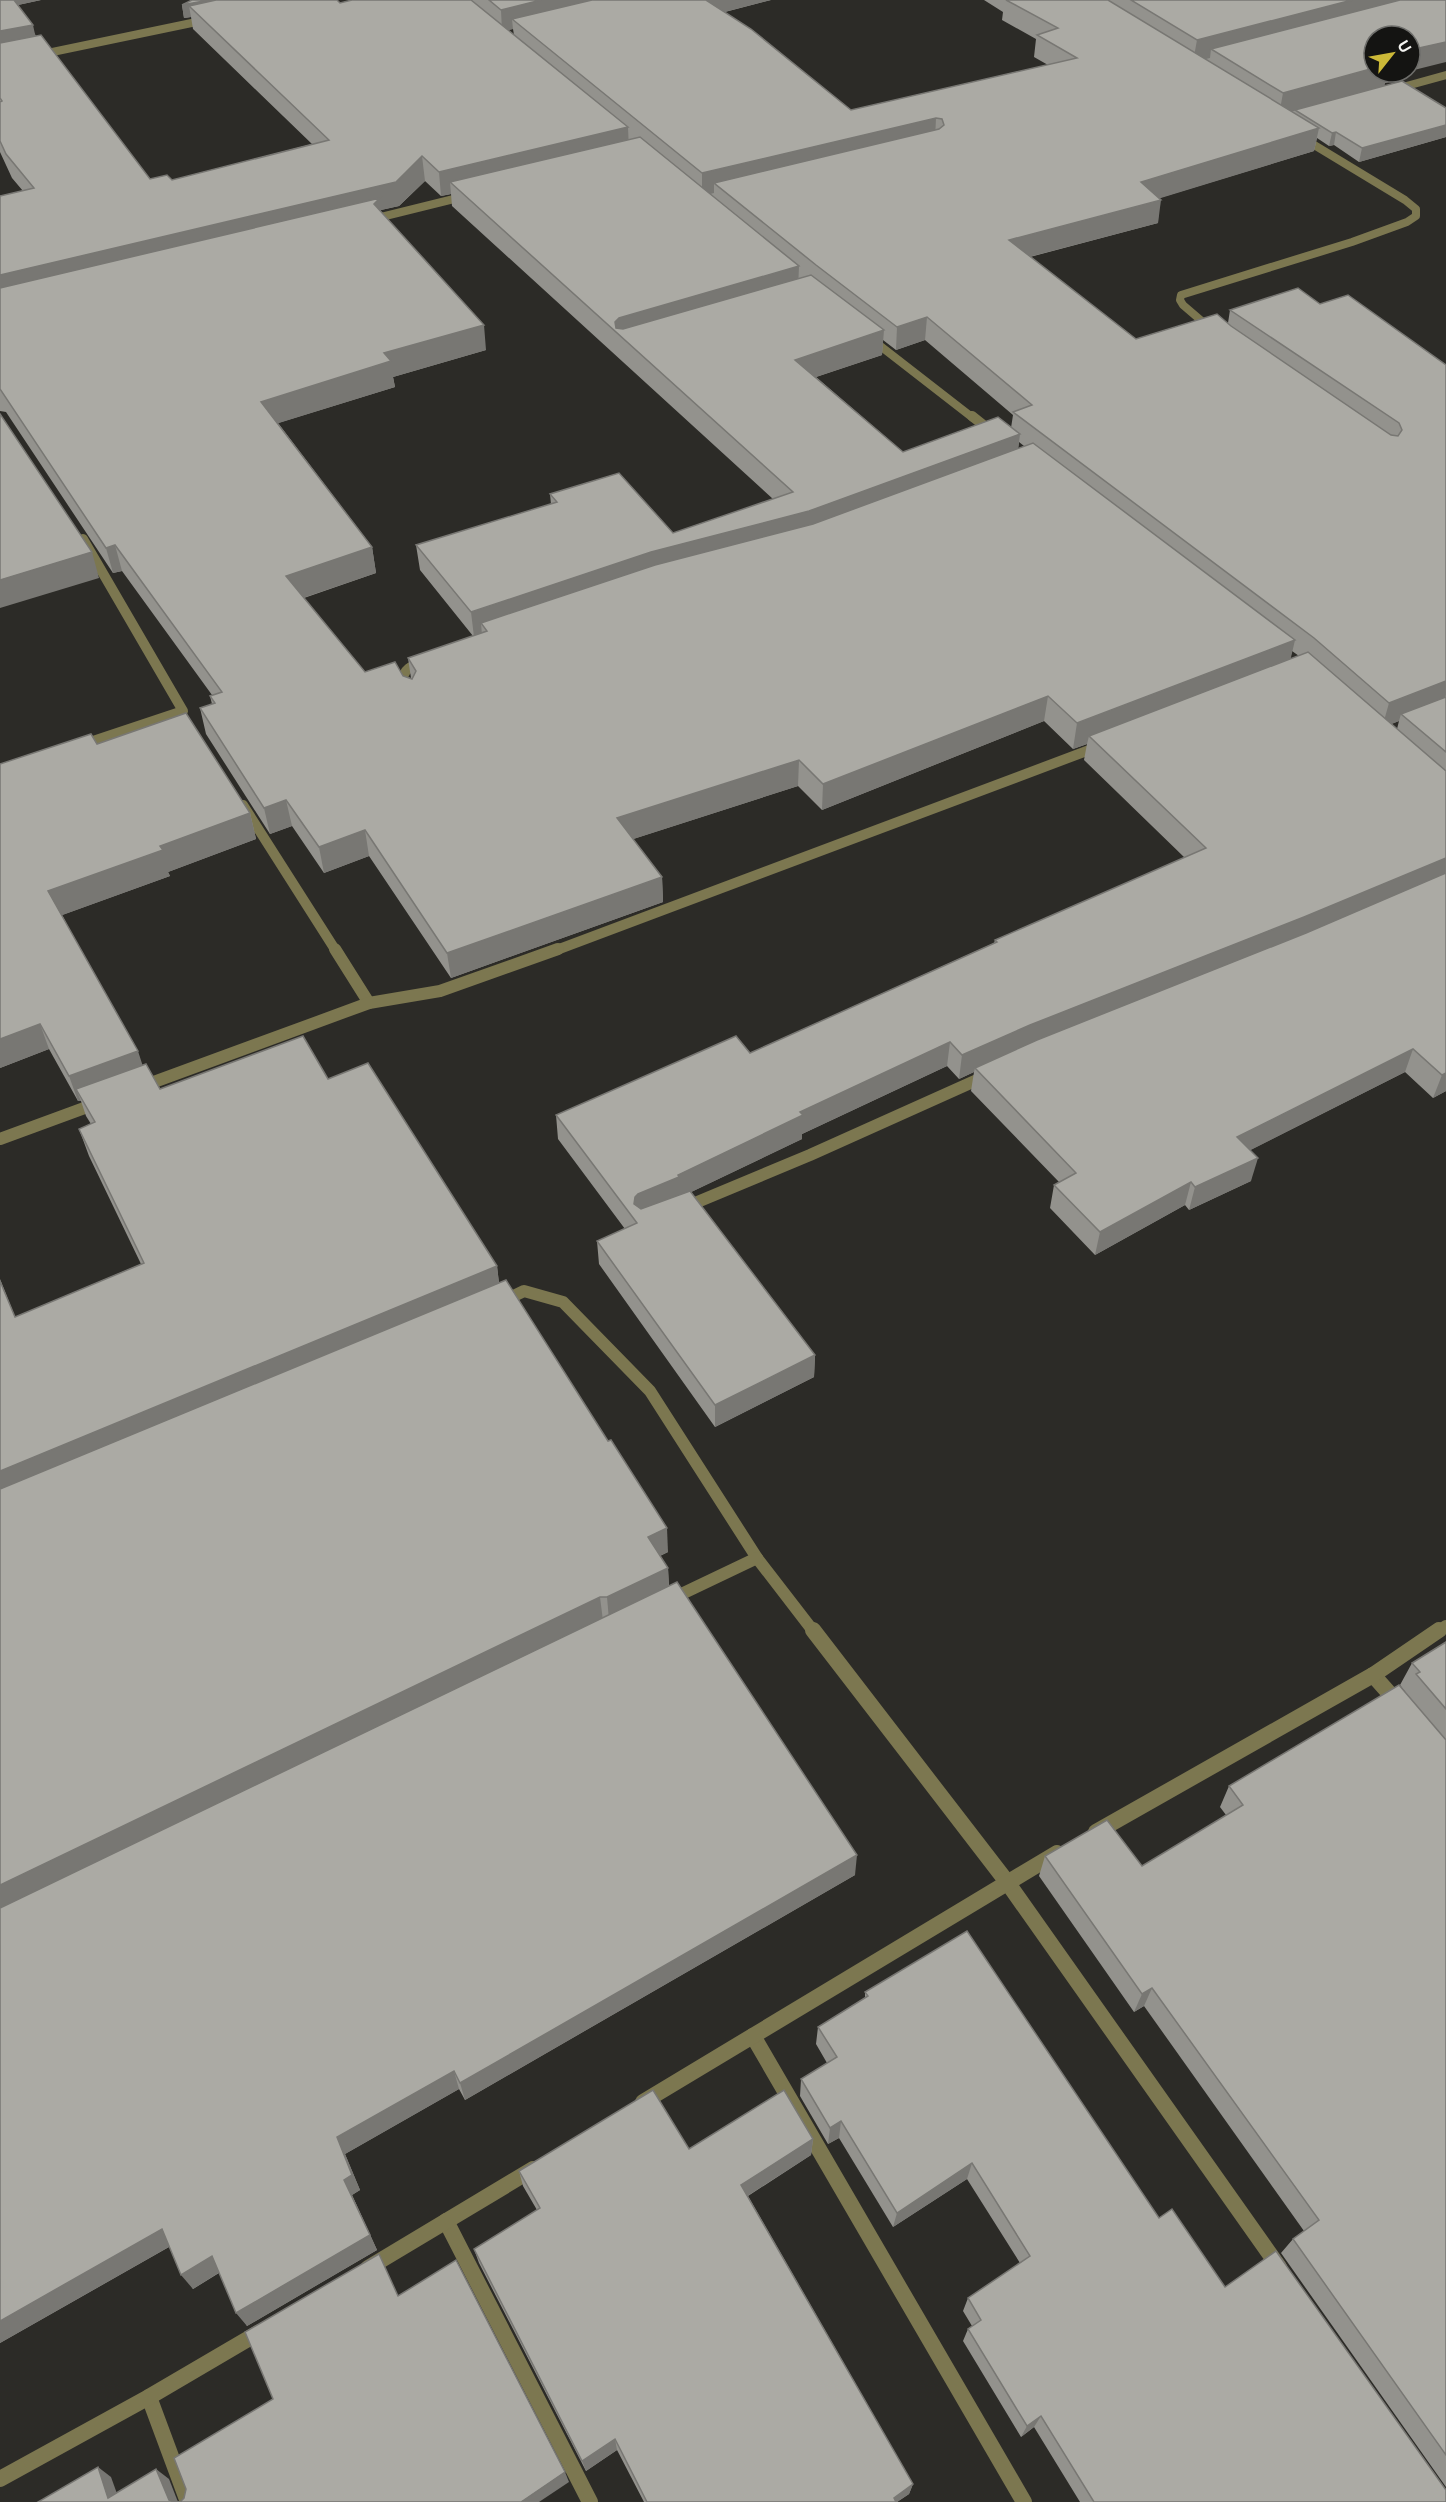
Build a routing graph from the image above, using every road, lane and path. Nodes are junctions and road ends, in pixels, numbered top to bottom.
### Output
1 (210, 19) edge
2 (35, 55) edge
3 (1446, 75) edge
4 (1378, 94) edge
5 (1296, 134) edge
6 (470, 195) edge
7 (355, 223) edge
8 (866, 335) edge
9 (1222, 339) edge
10 (1003, 440) edge
11 (75, 527) edge
12 (431, 660) edge
13 (412, 698) edge
14 (183, 711) junction
15 (189, 721) edge
16 (1110, 743) edge
17 (75, 747) edge
18 (234, 791) edge
19 (369, 1003) junction
20 (998, 1070) edge
21 (134, 1089) edge
22 (112, 1098) edge
23 (0, 1139) edge
24 (674, 1211) edge
25 (492, 1305) edge
26 (757, 1558) junction
27 (661, 1604) edge
28 (1446, 1626) edge
29 (1373, 1675) junction
30 (1402, 1709) edge
31 (1008, 1882) junction
32 (753, 2036) junction
33 (630, 2110) edge
34 (549, 2159) edge
35 (446, 2221) junction
36 (354, 2276) edge
37 (1287, 2279) edge
38 (272, 2325) edge
39 (149, 2397) junction
40 (0, 2479) edge
41 (188, 2502) edge
42 (590, 2502) edge
43 (1024, 2502) edge

1 - 2 street
3 - 4 street
5 - 9 street
6 - 7 street
8 - 10 street
11 - 14 street
12 - 13 street
14 - 15 street
14 - 17 street
16 - 19 street
18 - 19 street
19 - 21 street
20 - 24 street
22 - 23 street
25 - 26 street
26 - 27 street
26 - 31 street
28 - 29 street
29 - 30 street
29 - 31 street
31 - 32 street
31 - 37 street
32 - 33 street
32 - 43 street
34 - 35 street
35 - 36 street
35 - 42 street
38 - 39 street
39 - 40 street
39 - 41 street

